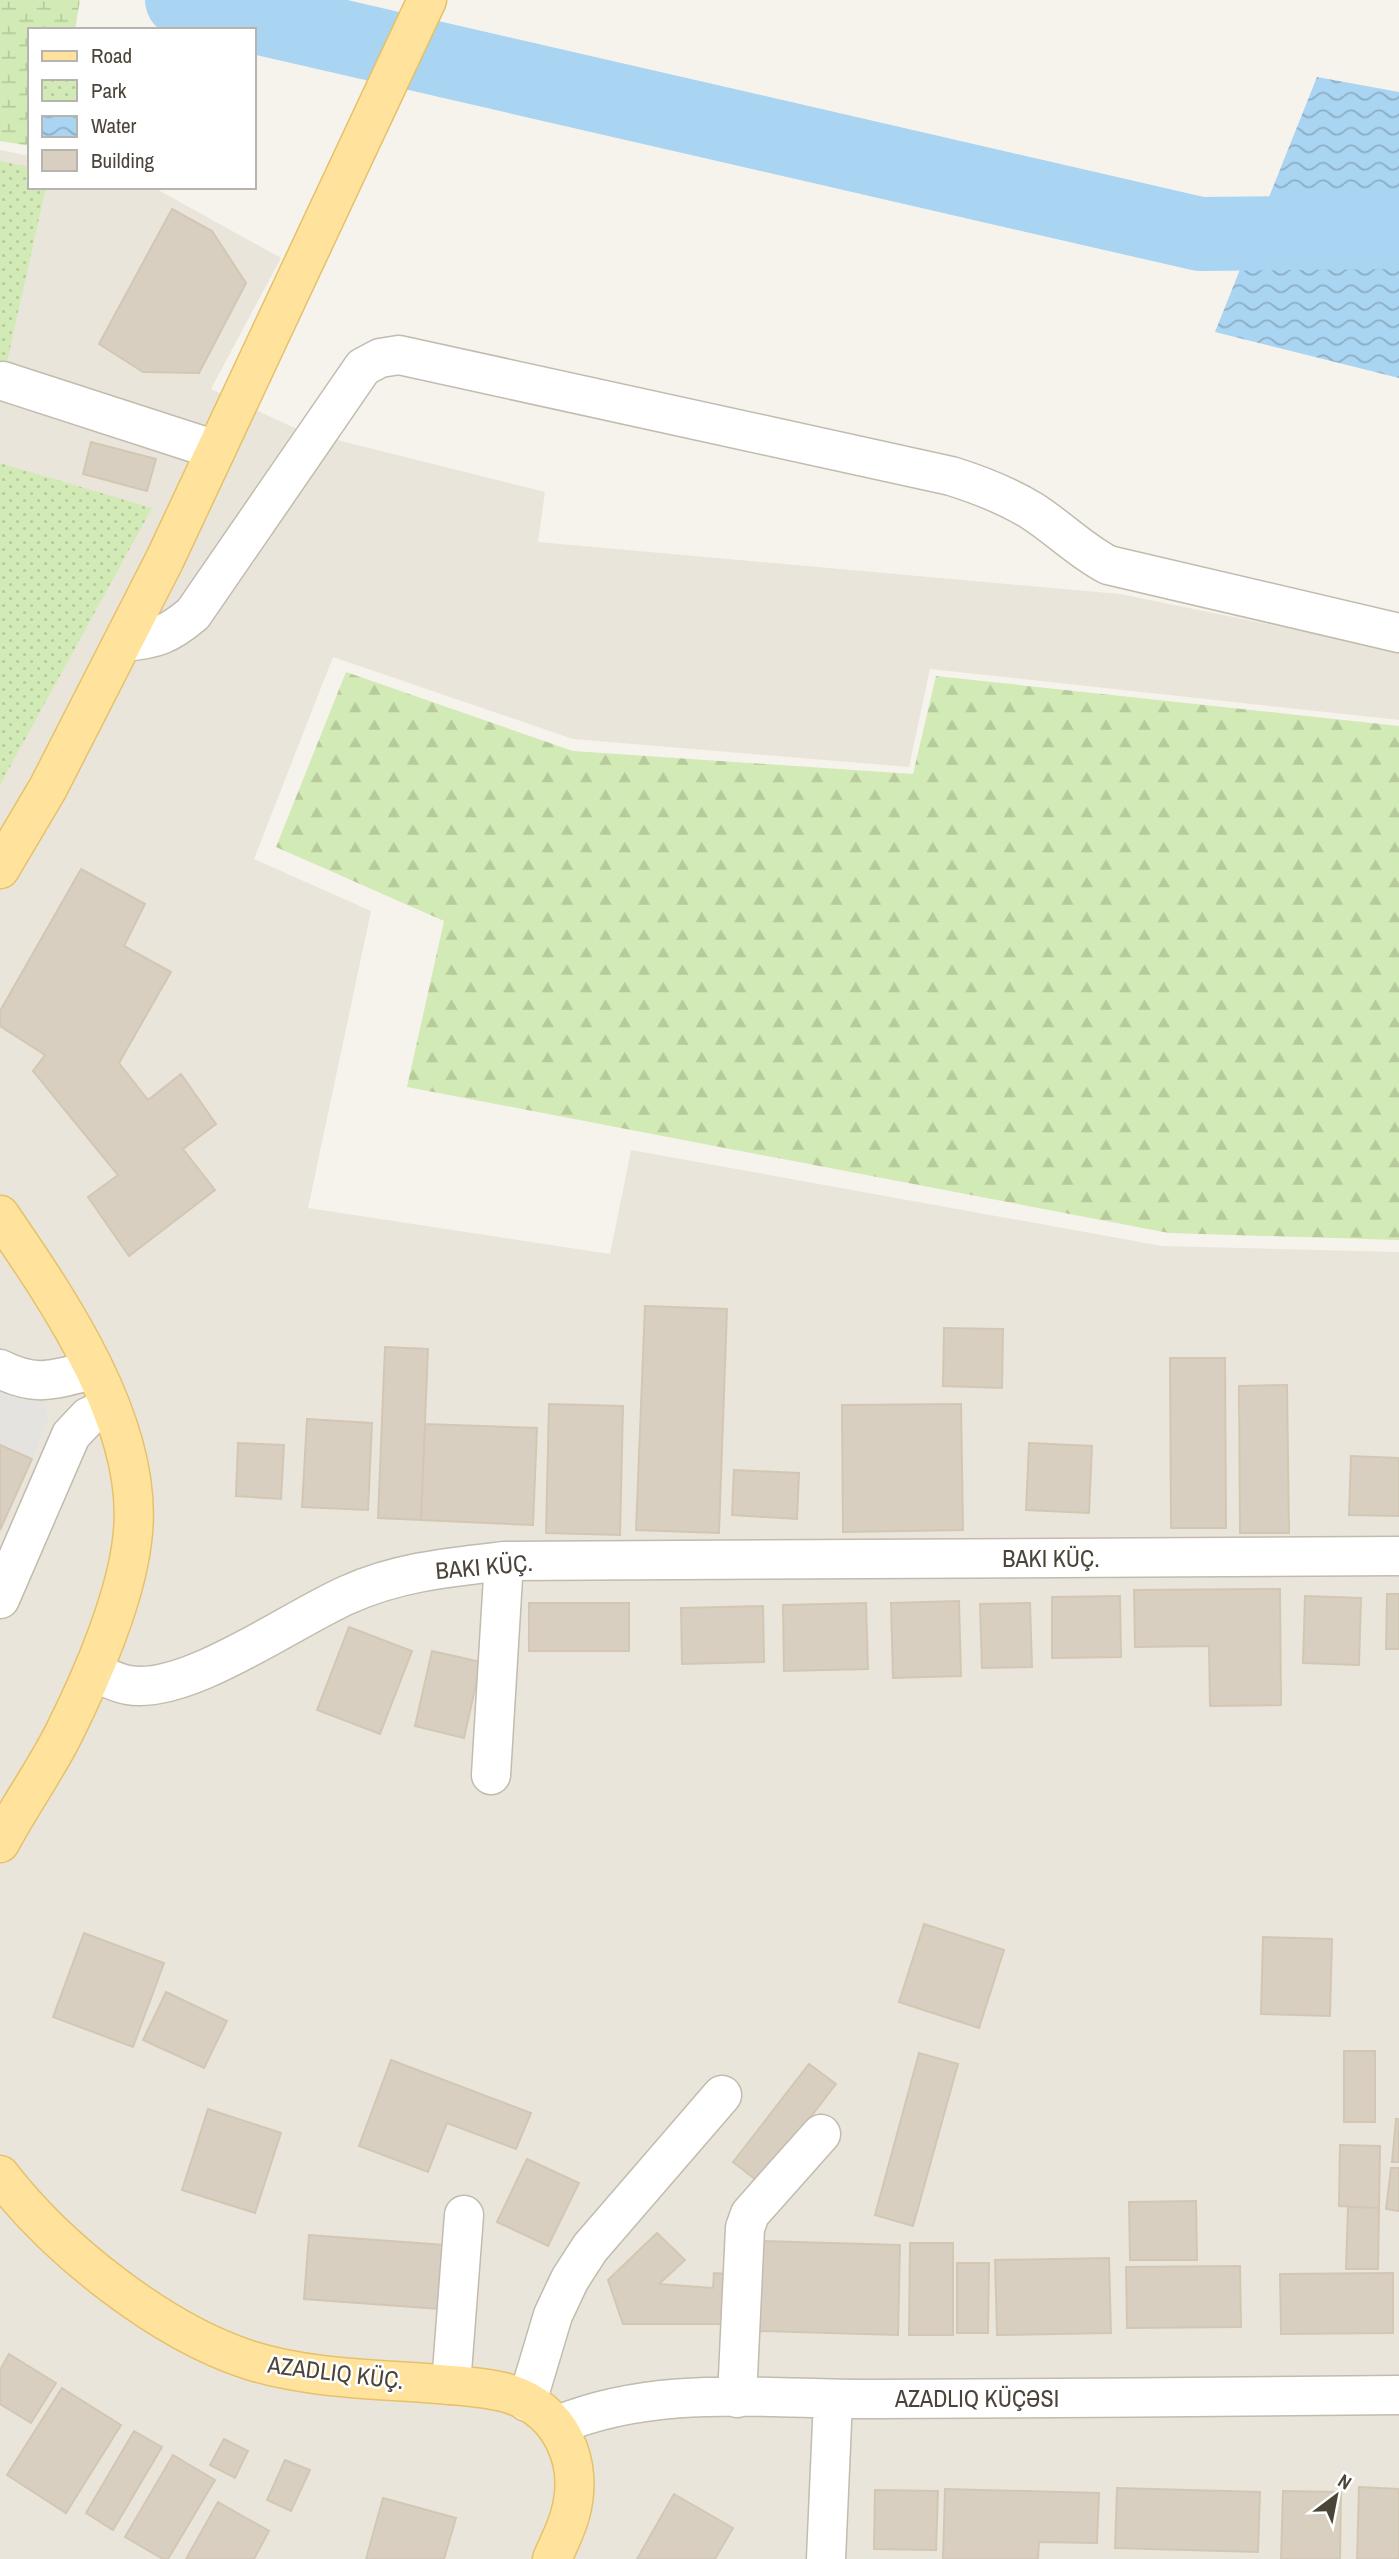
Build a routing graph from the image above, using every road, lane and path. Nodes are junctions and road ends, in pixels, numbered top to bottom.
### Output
1 (427, 0) edge
2 (3, 381) dead end
3 (216, 450) junction
4 (1399, 632) edge
5 (124, 642) junction
6 (0, 869) edge
7 (0, 1215) edge
8 (0, 1369) edge
9 (93, 1370) junction
10 (109, 1407) junction
11 (1399, 1556) edge
12 (504, 1561) junction
13 (0, 1599) edge
14 (93, 1672) junction
15 (491, 1775) dead end
16 (0, 1843) edge
17 (722, 2095) dead end
18 (821, 2134) dead end
19 (0, 2175) edge
20 (464, 2215) dead end
21 (451, 2385) junction
22 (1399, 2395) edge
23 (737, 2398) junction
24 (833, 2400) junction
25 (527, 2402) junction
26 (558, 2425) junction
27 (552, 2559) edge
28 (826, 2559) edge

1 - 3 main road
2 - 3 street
3 - 5 main road
4 - 5 street
5 - 6 main road
7 - 9 main road
8 - 9 street
9 - 10 main road
10 - 13 street
10 - 14 main road
11 - 12 street
12 - 14 street
12 - 15 street
14 - 16 main road
17 - 25 street
18 - 23 street
19 - 21 main road
20 - 21 street
21 - 25 main road
22 - 24 street
23 - 24 street
23 - 26 street
24 - 28 street
25 - 26 main road
26 - 27 main road

